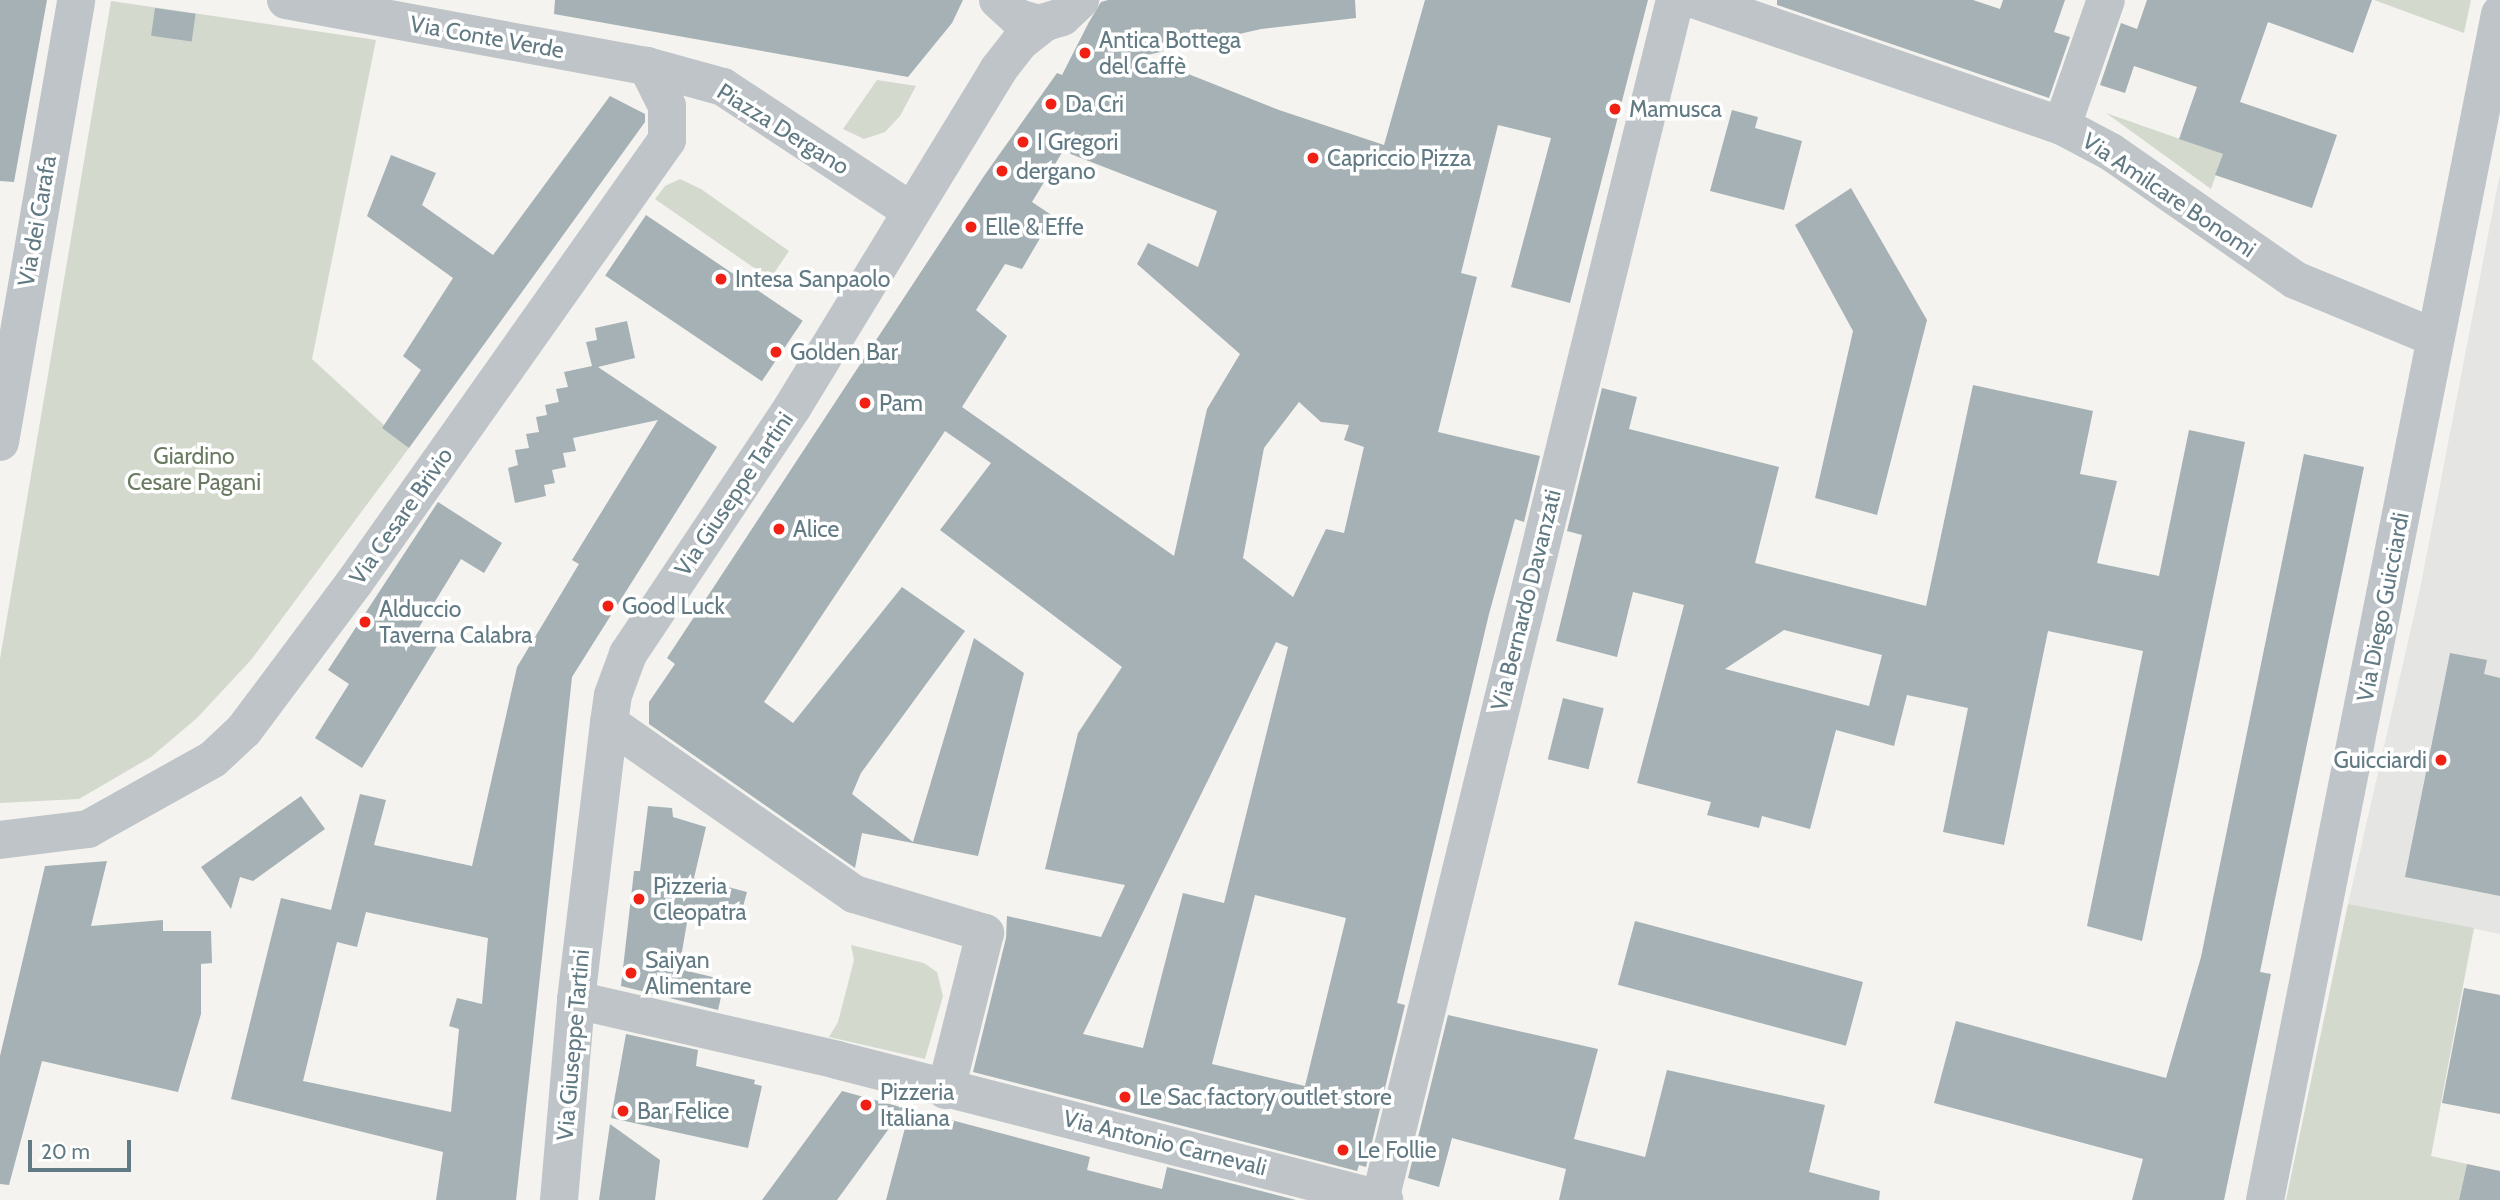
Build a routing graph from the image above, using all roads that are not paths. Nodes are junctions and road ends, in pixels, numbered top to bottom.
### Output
1 (76, 0) edge
2 (286, 0) edge
3 (998, 0) edge
4 (1080, 0) edge
5 (1675, 0) edge
6 (1696, 0) edge
7 (2106, 0) edge
8 (2500, 14) edge
9 (1044, 23) junction
10 (647, 66) junction
11 (998, 70) junction
12 (2062, 125) junction
13 (911, 211) junction
14 (2436, 338) junction
15 (0, 442) edge
16 (609, 723) junction
17 (0, 840) edge
18 (576, 1000) junction
19 (946, 1090) junction
20 (559, 1200) edge
21 (1381, 1200) edge
22 (2265, 1200) edge

1 - 15 street, Via dei Carafa
2 - 10 street, Via Conte Verde
3 - 9 street
3 - 11 street
4 - 9 street
5 - 21 street, Via Bernardo Davanzati
6 - 12 street, Via Amilcare Bonomi
7 - 12 street
8 - 14 street, Via Diego Guicciardi
9 - 11 street
10 - 13 street, Piazza Dergano
10 - 17 street, Via Cesare Brivio
11 - 13 street
12 - 14 street, Via Amilcare Bonomi
13 - 16 street, Via Giuseppe Tartini
14 - 22 street, Via Diego Guicciardi
16 - 18 street, Via Giuseppe Tartini
16 - 19 street
18 - 19 street, Via Antonio Carnevali
18 - 20 street, Via Giuseppe Tartini
19 - 21 street, Via Antonio Carnevali

